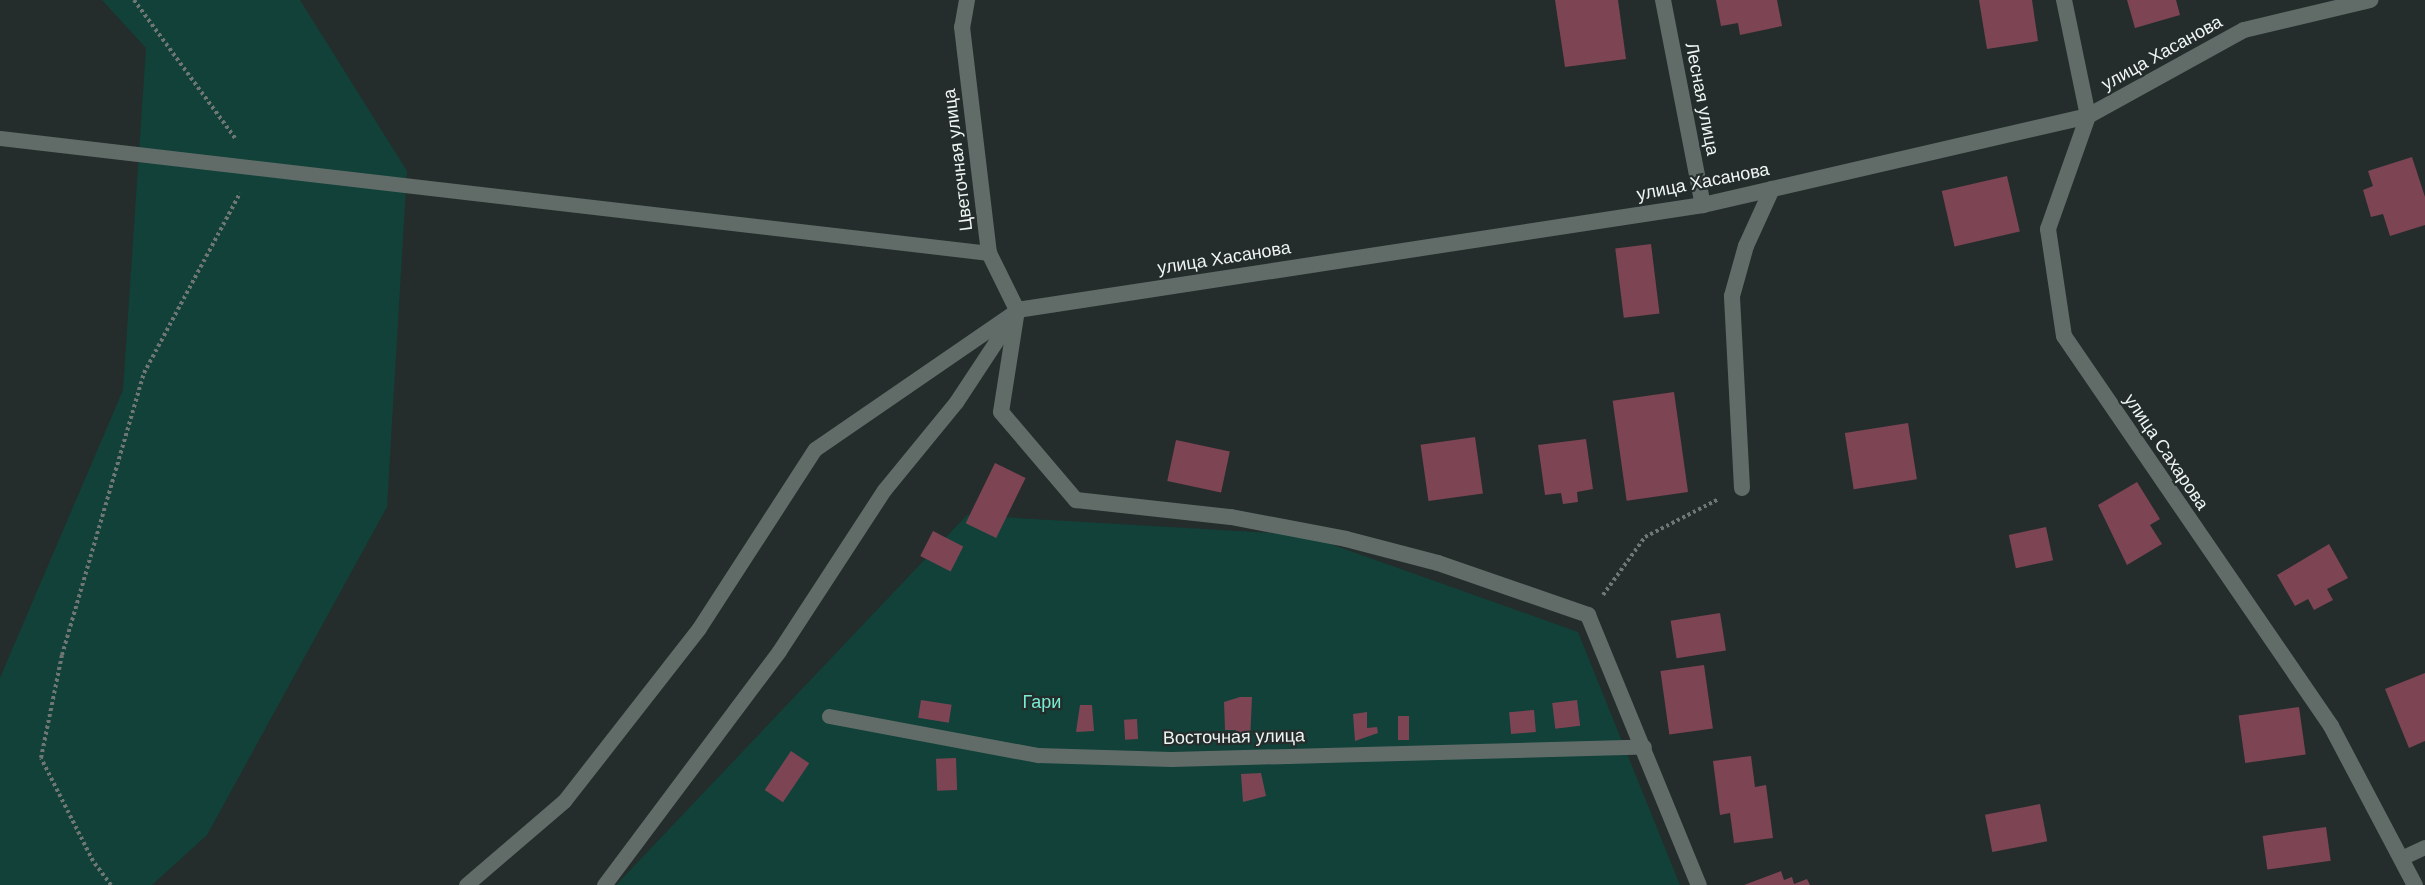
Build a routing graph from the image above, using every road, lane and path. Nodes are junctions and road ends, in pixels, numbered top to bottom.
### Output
1 (134, 0) edge
2 (967, 0) edge
3 (1664, 0) edge
4 (2064, 0) edge
5 (2370, 0) edge
6 (2088, 117) junction
7 (0, 138) edge
8 (255, 165) junction
9 (1772, 189) junction
10 (1703, 205) junction
11 (989, 253) junction
12 (1017, 310) junction
13 (1742, 488) joint
14 (1588, 615) junction
15 (829, 716) dead end
16 (1644, 747) junction
17 (2425, 847) edge
18 (2401, 858) junction
19 (111, 885) edge
20 (466, 885) edge
21 (604, 885) edge
22 (1700, 885) edge
23 (2415, 885) edge

1 - 8 path
2 - 11 street, Цветочная улица
3 - 10 street, Лесная улица
4 - 6 street
5 - 6 street, улица Хасанова
6 - 9 street, улица Хасанова
6 - 18 street, улица Сахарова
7 - 8 lane
8 - 11 lane
8 - 19 path
9 - 10 street, улица Хасанова
9 - 13 street
10 - 12 street, улица Хасанова
11 - 12 street, Цветочная улица
12 - 14 street
12 - 20 lane
12 - 21 lane
13 - 14 path
14 - 16 street
15 - 16 lane, Восточная улица
16 - 22 street
17 - 18 lane
18 - 23 street, улица Сахарова

